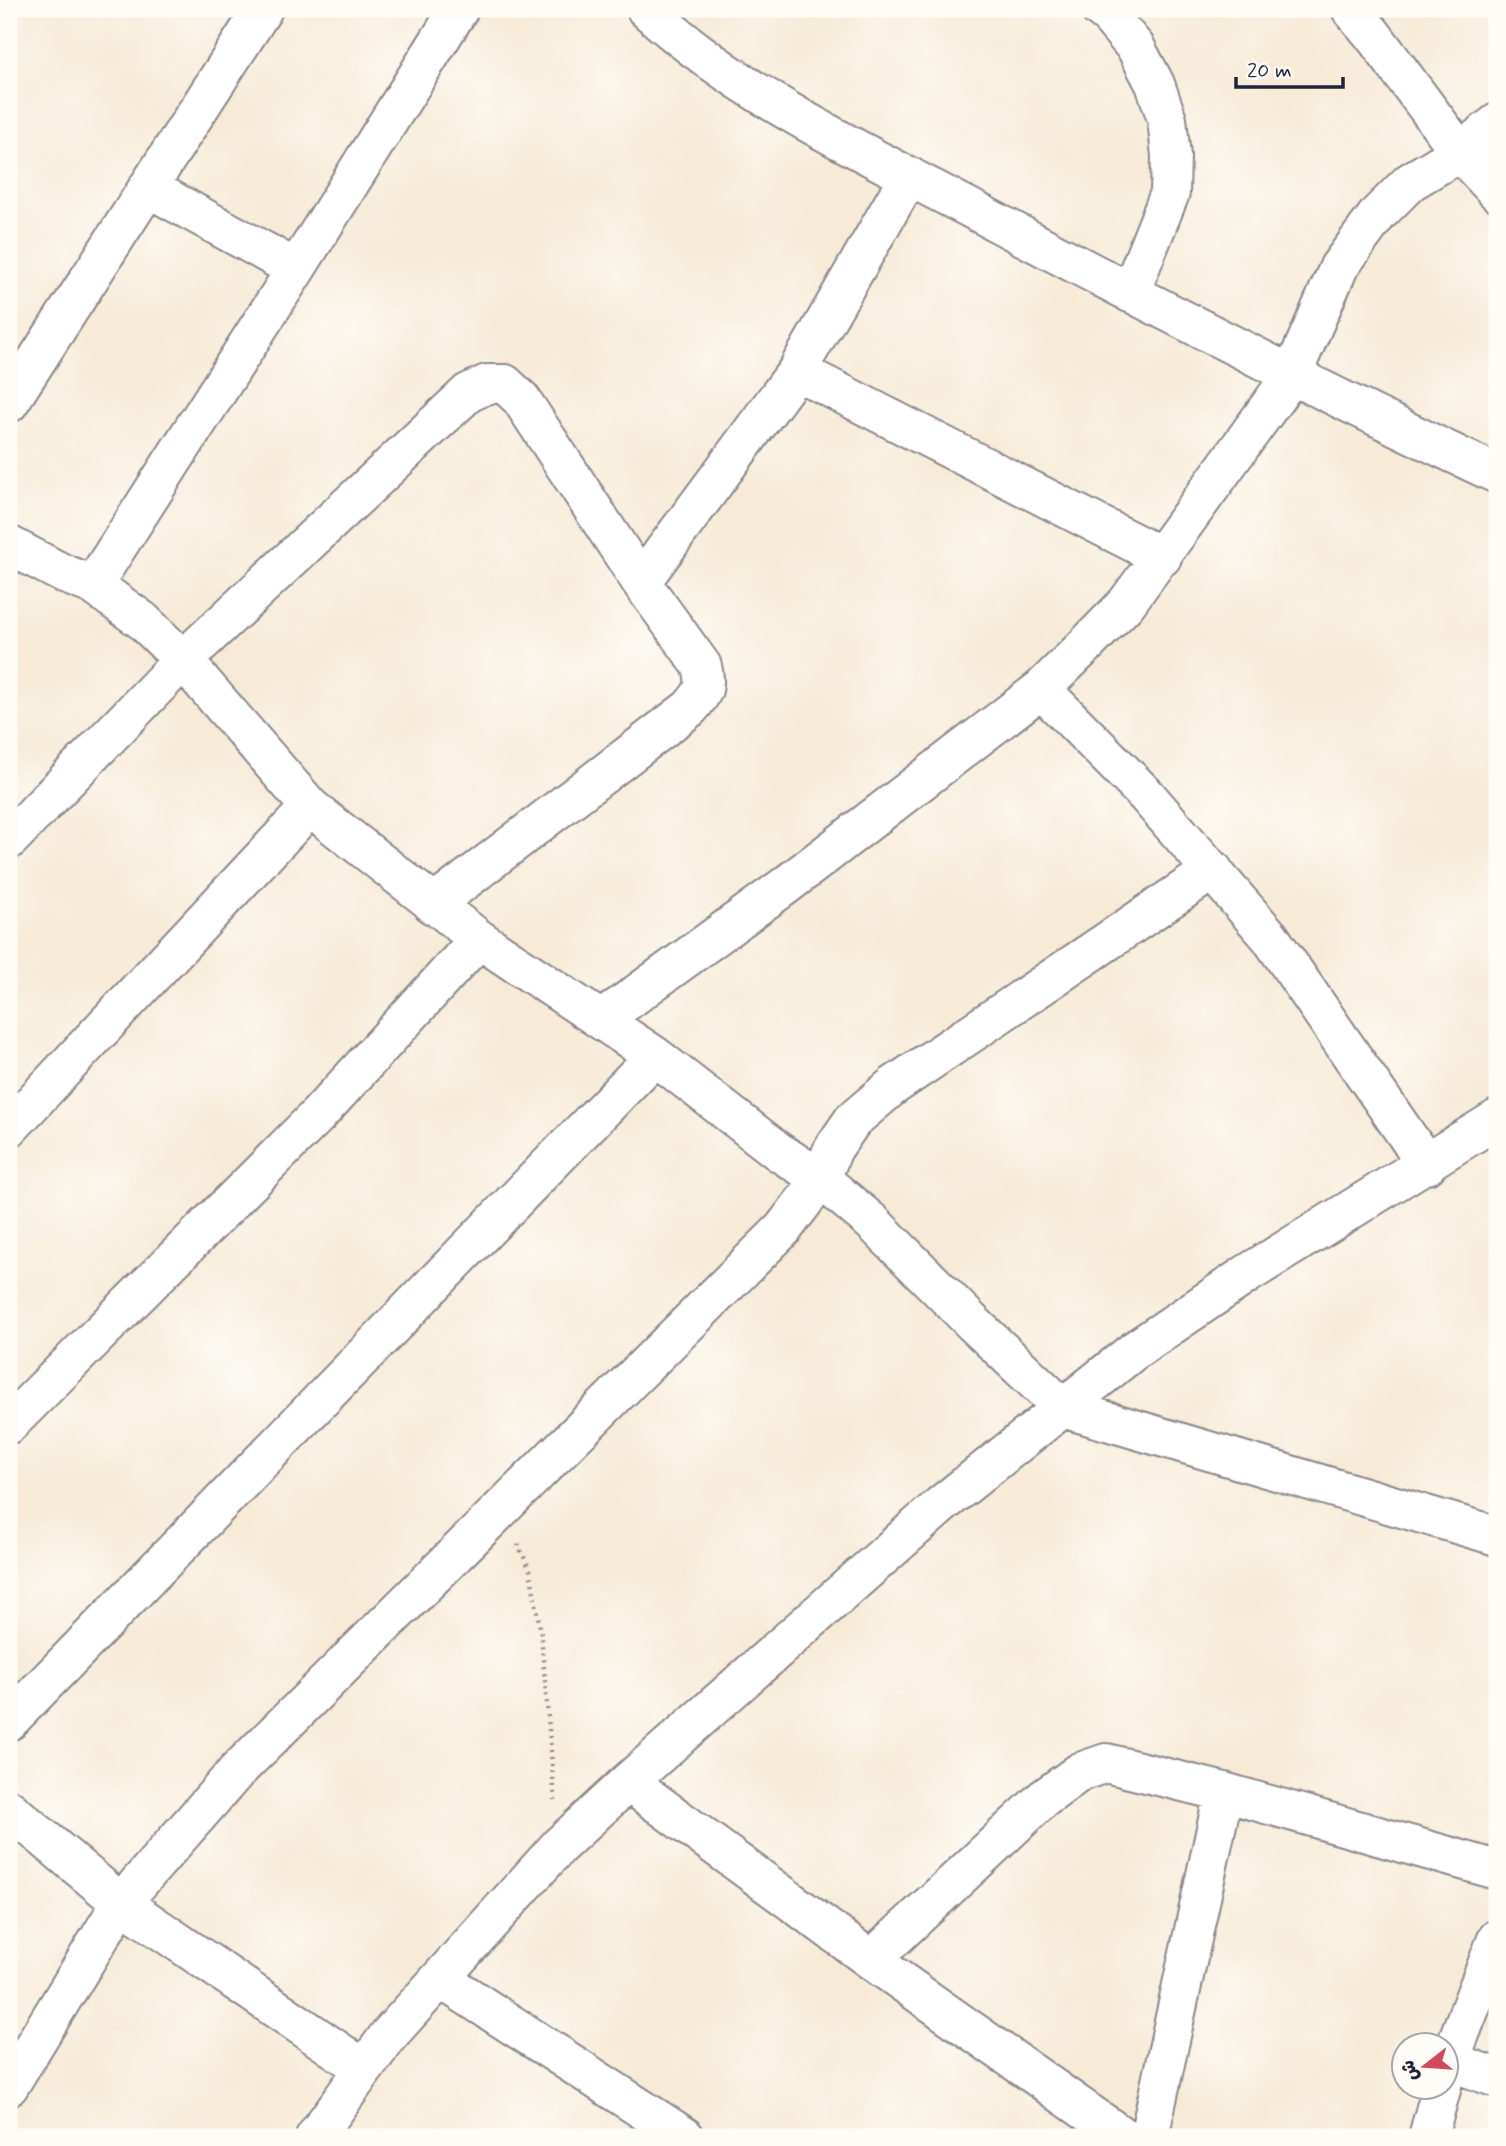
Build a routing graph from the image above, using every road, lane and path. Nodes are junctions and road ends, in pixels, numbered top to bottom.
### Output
1 (263, 9) edge
2 (459, 9) edge
3 (646, 9) edge
4 (1100, 9) edge
5 (1351, 9) edge
6 (1497, 123) edge
7 (1460, 152) junction
8 (909, 176) junction
9 (149, 188) junction
10 (1497, 192) edge
11 (296, 269) junction
12 (1130, 293) junction
13 (797, 371) junction
14 (1292, 375) junction
15 (9, 403) edge
16 (1497, 474) edge
17 (9, 545) edge
18 (1162, 557) junction
19 (641, 582) junction
20 (93, 585) junction
21 (183, 660) junction
22 (1041, 689) junction
23 (310, 807) junction
24 (9, 839) edge
25 (1213, 870) junction
26 (433, 905) junction
27 (479, 939) junction
28 (601, 1020) junction
29 (655, 1056) junction
30 (1497, 1119) edge
31 (9, 1128) edge
32 (1427, 1165) junction
33 (821, 1179) junction
34 (1063, 1408) junction
35 (9, 1424) edge
36 (503, 1509) junction
37 (1497, 1536) edge
38 (9, 1721) edge
39 (628, 1782) junction
40 (1224, 1791) junction
41 (9, 1809) edge
42 (559, 1846) junction
43 (1497, 1870) edge
44 (121, 1903) junction
45 (1497, 1939) edge
46 (871, 1960) junction
47 (441, 1979) junction
48 (1460, 2036) edge
49 (363, 2068) junction
50 (1460, 2074) edge
51 (1497, 2078) edge
52 (9, 2086) edge
53 (1438, 2100) edge
54 (315, 2137) edge
55 (685, 2137) edge
56 (1123, 2137) edge
57 (1149, 2137) edge
58 (1428, 2137) edge

1 - 9 street
2 - 11 street
3 - 8 street
4 - 12 street
5 - 7 street
6 - 7 street
7 - 10 street
7 - 14 street
8 - 12 street
8 - 13 street
9 - 11 street
9 - 15 street
11 - 20 street
12 - 14 street
13 - 18 street
13 - 19 street
14 - 16 street
14 - 18 street
17 - 20 street
18 - 22 street
19 - 21 street
19 - 26 street
20 - 21 street
21 - 23 street
21 - 24 street
22 - 25 street
22 - 28 street
23 - 26 street
23 - 31 street
25 - 32 street
25 - 33 street
26 - 27 street
27 - 28 street
27 - 35 street
28 - 29 street
29 - 33 street
29 - 38 street
30 - 32 street
32 - 34 street
33 - 34 street
33 - 36 street
34 - 37 street
34 - 39 street
36 - 42 path
36 - 44 street
39 - 42 street
39 - 46 street
40 - 43 street
40 - 46 street
40 - 57 street
41 - 44 street
42 - 47 street
44 - 49 street
44 - 52 street
45 - 48 street
46 - 56 street
47 - 49 street
47 - 55 street
49 - 54 street
50 - 51 street
53 - 58 street

